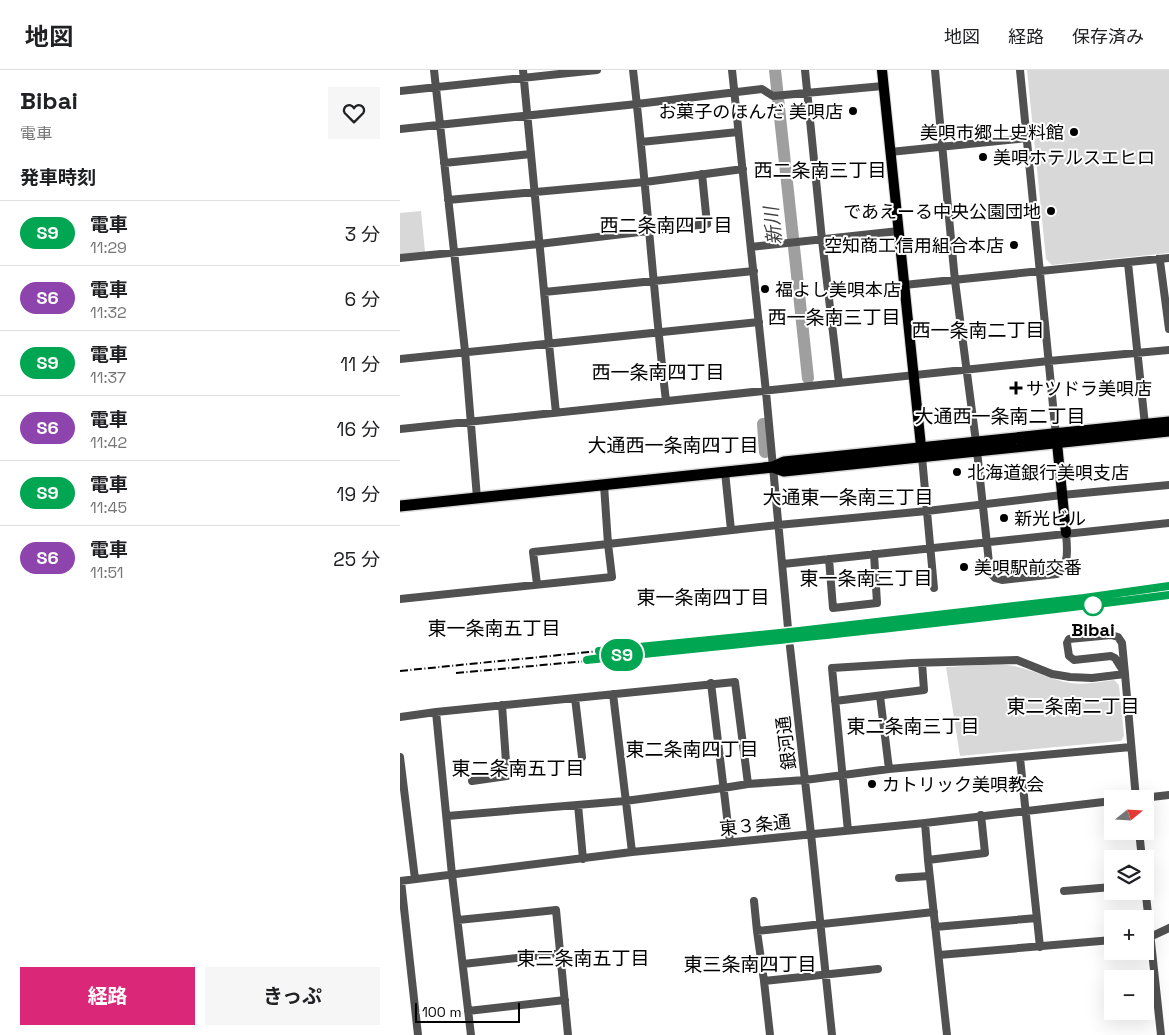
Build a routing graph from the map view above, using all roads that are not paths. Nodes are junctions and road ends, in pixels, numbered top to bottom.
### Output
1 (434, 70) edge
2 (597, 70) edge
3 (633, 70) edge
4 (732, 70) edge
5 (805, 70) edge
6 (882, 70) edge
7 (934, 70) edge
8 (1020, 70) edge
9 (523, 74) edge
10 (884, 86) junction
11 (435, 87) junction
12 (400, 91) edge
13 (734, 93) junction
14 (807, 94) junction
15 (637, 104) junction
16 (528, 115) junction
17 (439, 125) junction
18 (400, 129) edge
19 (738, 132) junction
20 (1027, 138) junction
21 (641, 142) junction
22 (943, 146) junction
23 (890, 152) junction
24 (531, 154) junction
25 (444, 163) junction
26 (742, 168) junction
27 (702, 174) junction
28 (645, 182) junction
29 (535, 193) junction
30 (448, 200) junction
31 (649, 230) junction
32 (899, 231) junction
33 (822, 240) junction
34 (539, 244) junction
35 (751, 247) junction
36 (453, 253) junction
37 (400, 258) edge
38 (1169, 258) edge
39 (1158, 260) junction
40 (1128, 263) junction
41 (754, 271) junction
42 (1039, 272) junction
43 (654, 280) junction
44 (955, 280) junction
45 (904, 285) junction
46 (544, 292) junction
47 (758, 322) junction
48 (1169, 330) edge
49 (658, 332) junction
50 (549, 344) junction
51 (1169, 350) edge
52 (465, 351) junction
53 (1138, 353) junction
54 (400, 359) edge
55 (1049, 361) junction
56 (967, 370) junction
57 (914, 375) junction
58 (839, 383) junction
59 (766, 392) junction
60 (666, 401) junction
61 (556, 413) junction
62 (470, 422) junction
63 (1169, 422) edge
64 (1145, 425) junction
65 (400, 429) edge
66 (1169, 431) edge
67 (1056, 438) junction
68 (976, 446) junction
69 (922, 452) junction
70 (773, 467) junction
71 (725, 472) junction
72 (604, 485) junction
73 (1169, 485) edge
74 (1062, 495) junction
75 (477, 498) junction
76 (983, 504) junction
77 (400, 506) edge
78 (927, 511) junction
79 (1169, 523) edge
80 (778, 525) junction
81 (731, 530) junction
82 (1066, 533) junction
83 (987, 542) junction
84 (608, 544) junction
85 (930, 548) junction
86 (874, 554) junction
87 (829, 559) junction
88 (783, 564) junction
89 (537, 584) junction
90 (934, 588) dead end
91 (400, 599) edge
92 (788, 628) tunnel mouth
93 (790, 647) tunnel mouth
94 (922, 663) junction
95 (1125, 674) junction
96 (710, 684) junction
97 (613, 694) junction
98 (880, 696) junction
99 (575, 698) junction
100 (835, 701) junction
101 (502, 705) junction
102 (436, 712) junction
103 (400, 717) edge
104 (1131, 747) junction
105 (400, 757) edge
106 (582, 758) dead end
107 (1020, 758) junction
108 (889, 769) junction
109 (843, 775) junction
110 (805, 780) junction
111 (472, 781) dead end
112 (748, 784) junction
113 (723, 788) junction
114 (1134, 790) edge
115 (1169, 795) edge
116 (1154, 797) edge
117 (625, 801) junction
118 (1104, 802) edge
119 (578, 804) junction
120 (1026, 810) junction
121 (446, 816) junction
122 (981, 816) junction
123 (924, 823) junction
124 (848, 830) junction
125 (811, 834) junction
126 (730, 842) junction
127 (632, 852) junction
128 (583, 858) junction
129 (928, 860) junction
130 (452, 875) junction
131 (929, 876) junction
132 (898, 878) dead end
133 (415, 879) junction
134 (400, 881) edge
135 (1104, 888) edge
136 (1064, 891) dead end
137 (754, 901) dead end
138 (934, 912) junction
139 (1037, 918) junction
140 (458, 920) junction
141 (820, 924) junction
142 (935, 927) junction
143 (1169, 928) edge
144 (757, 931) junction
145 (1154, 934) edge
146 (1104, 941) edge
147 (1040, 947) junction
148 (561, 953) junction
149 (938, 955) junction
150 (1151, 960) edge
151 (463, 964) junction
152 (878, 969) dead end
153 (826, 975) junction
154 (764, 981) junction
155 (565, 1000) junction
156 (468, 1011) junction
157 (1169, 1034) edge
158 (418, 1035) edge
159 (471, 1035) edge
160 (568, 1035) edge
161 (770, 1035) edge
162 (832, 1035) edge
163 (947, 1035) edge
164 (1161, 1035) edge

1 - 11 street
2 - 9 street
3 - 15 street
4 - 13 street
5 - 14 street
6 - 10 main road
7 - 22 street
8 - 20 street
9 - 11 street
9 - 16 street
10 - 14 street
10 - 23 main road
11 - 12 street
11 - 17 street
13 - 14 street
13 - 15 street
13 - 19 street
14 - 33 street
15 - 16 street
15 - 21 street
16 - 17 street
16 - 24 street
17 - 18 street
17 - 25 street
19 - 21 street
19 - 26 street
20 - 22 street
20 - 42 street
21 - 28 street
22 - 23 street
22 - 44 street
23 - 32 main road
24 - 25 street
24 - 29 street
25 - 30 street
26 - 27 street
26 - 35 street
27 - 28 street
27 - 31 street
28 - 29 street
28 - 31 street
29 - 30 street
29 - 34 street
30 - 36 street
31 - 34 street
31 - 43 street
32 - 33 street
32 - 45 main road
33 - 35 street
33 - 58 street
34 - 36 street
34 - 46 street
35 - 41 street
36 - 37 street
36 - 52 street
38 - 39 street
39 - 40 street
39 - 48 street
40 - 42 street
40 - 53 street
41 - 43 street
41 - 47 street
42 - 44 street
42 - 55 street
43 - 46 street
43 - 49 street
44 - 45 street
44 - 56 street
45 - 57 main road
46 - 50 street
47 - 49 street
47 - 59 street
49 - 50 street
49 - 60 street
50 - 52 street
50 - 61 street
51 - 53 street
52 - 54 street
52 - 62 street
53 - 55 street
53 - 64 street
55 - 56 street
55 - 67 street
56 - 57 street
56 - 68 street
57 - 58 street
57 - 69 main road
58 - 59 street
59 - 60 street
59 - 70 street
60 - 61 street
61 - 62 street
62 - 65 street
62 - 75 street
63 - 64 highway
64 - 67 highway
66 - 67 highway
67 - 68 highway
67 - 74 main road
68 - 69 highway
68 - 76 street
69 - 70 highway
69 - 78 street
70 - 71 highway
70 - 80 street
71 - 72 highway
71 - 81 street
72 - 75 highway
72 - 84 street
73 - 74 street
74 - 76 street
74 - 82 main road
75 - 77 highway
76 - 78 street
76 - 83 street
78 - 80 street
78 - 85 street
79 - 82 street
80 - 81 street
80 - 88 street
81 - 84 street
82 - 83 street
82 - 83 street
83 - 85 street
84 - 89 street
84 - 89 street
85 - 86 street
85 - 90 street
86 - 87 street
86 - 87 street
87 - 88 street
88 - 92 street
89 - 91 street
93 - 110 street, 銀河通
94 - 95 street
94 - 98 street
94 - 100 street
95 - 95 street
95 - 104 street
96 - 97 street
96 - 112 street
96 - 113 street
97 - 99 street
97 - 117 street
98 - 100 street
98 - 108 street
99 - 101 street
99 - 106 street
100 - 109 street
101 - 102 street
101 - 111 street
102 - 103 street
102 - 121 street
104 - 107 street
104 - 114 street
105 - 133 street
107 - 108 street
107 - 120 street
108 - 109 street
109 - 110 street
109 - 124 street
110 - 112 street
110 - 125 street, 銀河通
112 - 113 street
113 - 117 street
113 - 126 street
115 - 116 street
117 - 119 street
117 - 127 street
118 - 120 street, 東３条通
119 - 121 street
119 - 128 street
120 - 122 street, 東３条通
120 - 139 street
121 - 130 street
122 - 123 street, 東３条通
122 - 129 street
123 - 124 street, 東３条通
123 - 129 street
124 - 125 street, 東３条通
125 - 126 street, 東３条通
125 - 141 street, 銀河通
126 - 127 street, 東３条通
127 - 128 street, 東３条通
128 - 130 street, 東３条通
129 - 131 street
130 - 133 street, 東３条通
130 - 140 street
131 - 132 street
131 - 138 street
133 - 134 street, 東３条通
134 - 158 street
135 - 136 street
137 - 144 street
138 - 141 street
138 - 142 street
139 - 142 street
139 - 147 street
140 - 148 street
140 - 151 street
141 - 144 street
141 - 153 street, 銀河通
142 - 149 street
143 - 145 street
144 - 154 street
146 - 147 street
147 - 149 street
148 - 151 street
148 - 155 street
149 - 163 street
150 - 164 street
151 - 156 street
152 - 153 street
153 - 154 street
153 - 162 street, 銀河通
154 - 161 street
155 - 156 street
155 - 160 street
156 - 159 street
157 - 164 street

